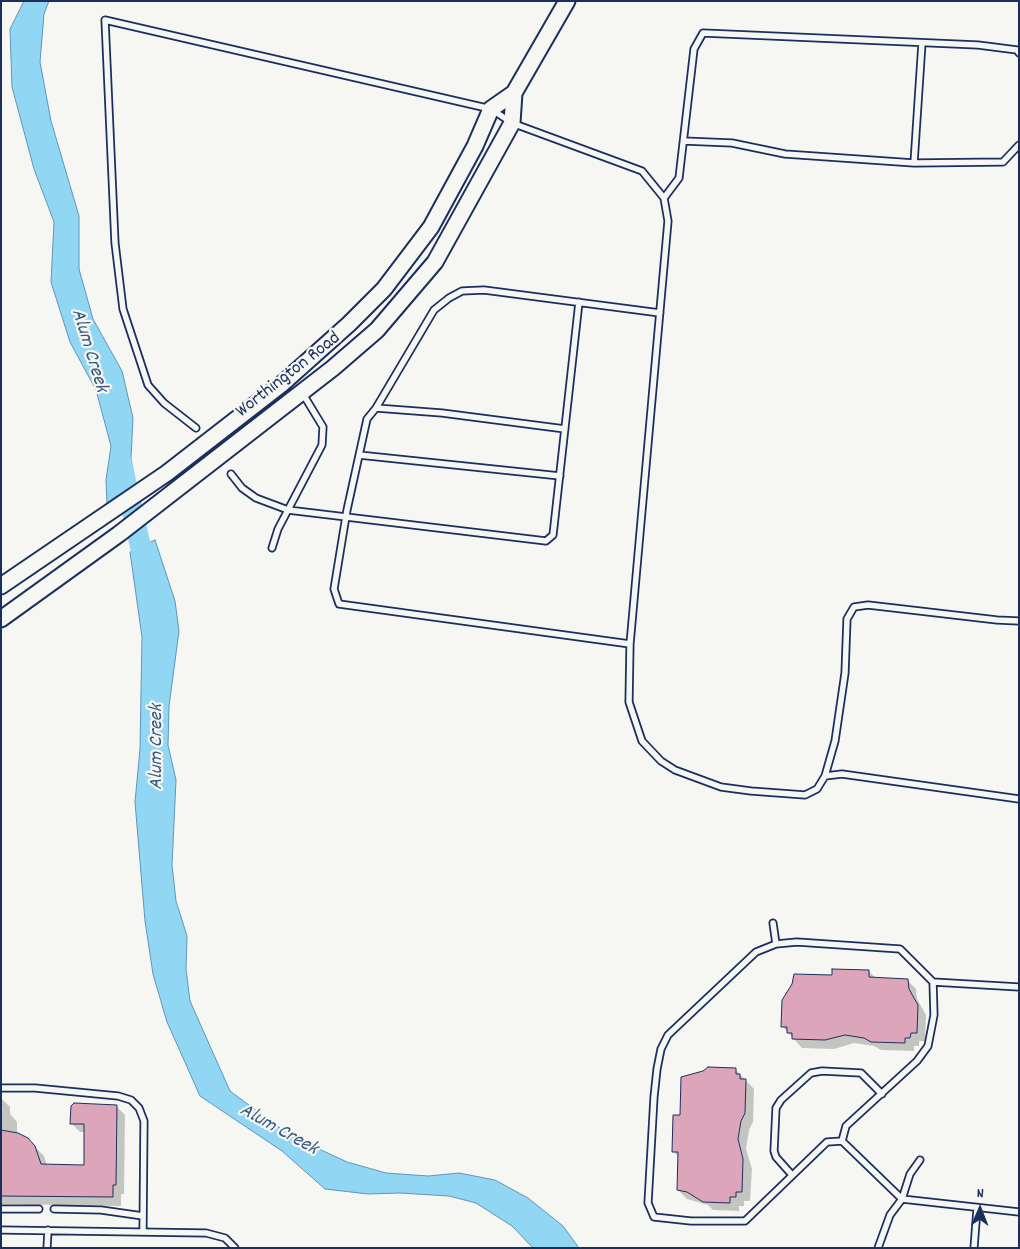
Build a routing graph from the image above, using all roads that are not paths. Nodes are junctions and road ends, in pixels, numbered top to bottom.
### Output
1 (567, 1) edge
2 (922, 42) junction
3 (1019, 53) edge
4 (514, 93) junction
5 (491, 109) junction
6 (512, 123) junction
7 (684, 140) junction
8 (1019, 145) edge
9 (914, 163) junction
10 (664, 198) junction
11 (578, 302) junction
12 (660, 312) junction
13 (302, 392) junction
14 (376, 408) junction
15 (196, 428) dead end
16 (566, 429) junction
17 (359, 455) junction
18 (231, 474) dead end
19 (560, 476) junction
20 (288, 510) junction
21 (346, 517) junction
22 (272, 548) dead end
23 (1, 586) edge
24 (1, 619) edge
25 (1019, 621) edge
26 (630, 644) junction
27 (825, 776) junction
28 (1019, 799) edge
29 (773, 923) dead end
30 (776, 944) junction
31 (933, 982) junction
32 (1019, 987) edge
33 (1, 1088) edge
34 (882, 1094) junction
35 (842, 1141) junction
36 (920, 1160) dead end
37 (792, 1175) junction
38 (902, 1199) junction
39 (1, 1209) edge
40 (39, 1209) dead end
41 (54, 1209) dead end
42 (976, 1209) junction
43 (1019, 1212) edge
44 (143, 1216) junction
45 (1, 1230) edge
46 (48, 1230) junction
47 (143, 1231) junction
48 (47, 1248) edge
49 (235, 1248) edge
50 (878, 1248) edge
51 (974, 1248) edge

1 - 4 main road, Worthington Road
2 - 3 lane
2 - 7 lane
2 - 9 lane
4 - 5 main road, Worthington Road
4 - 6 main road, Worthington Road
5 - 6 lane
5 - 15 lane
5 - 23 main road, Worthington Road
6 - 10 lane
6 - 13 main road, Worthington Road
7 - 9 lane
7 - 10 lane
8 - 9 lane
10 - 12 lane
11 - 12 lane
11 - 14 lane
11 - 16 lane
12 - 26 lane
13 - 20 lane
13 - 24 main road, Worthington Road
14 - 16 lane
14 - 17 lane
16 - 19 lane
17 - 19 lane
17 - 21 lane
18 - 20 lane
19 - 21 lane
20 - 21 lane
20 - 22 lane
21 - 26 lane
25 - 27 lane
26 - 27 lane
27 - 28 lane
29 - 30 lane
30 - 31 lane
30 - 37 lane
31 - 32 lane
31 - 34 lane
33 - 44 lane
34 - 35 lane
34 - 37 lane
35 - 37 lane
35 - 38 lane
36 - 38 lane
38 - 42 lane
38 - 50 lane
39 - 40 lane
41 - 44 lane
42 - 43 lane
42 - 51 lane
44 - 47 lane
45 - 46 lane
46 - 47 lane
46 - 48 lane
47 - 49 lane

